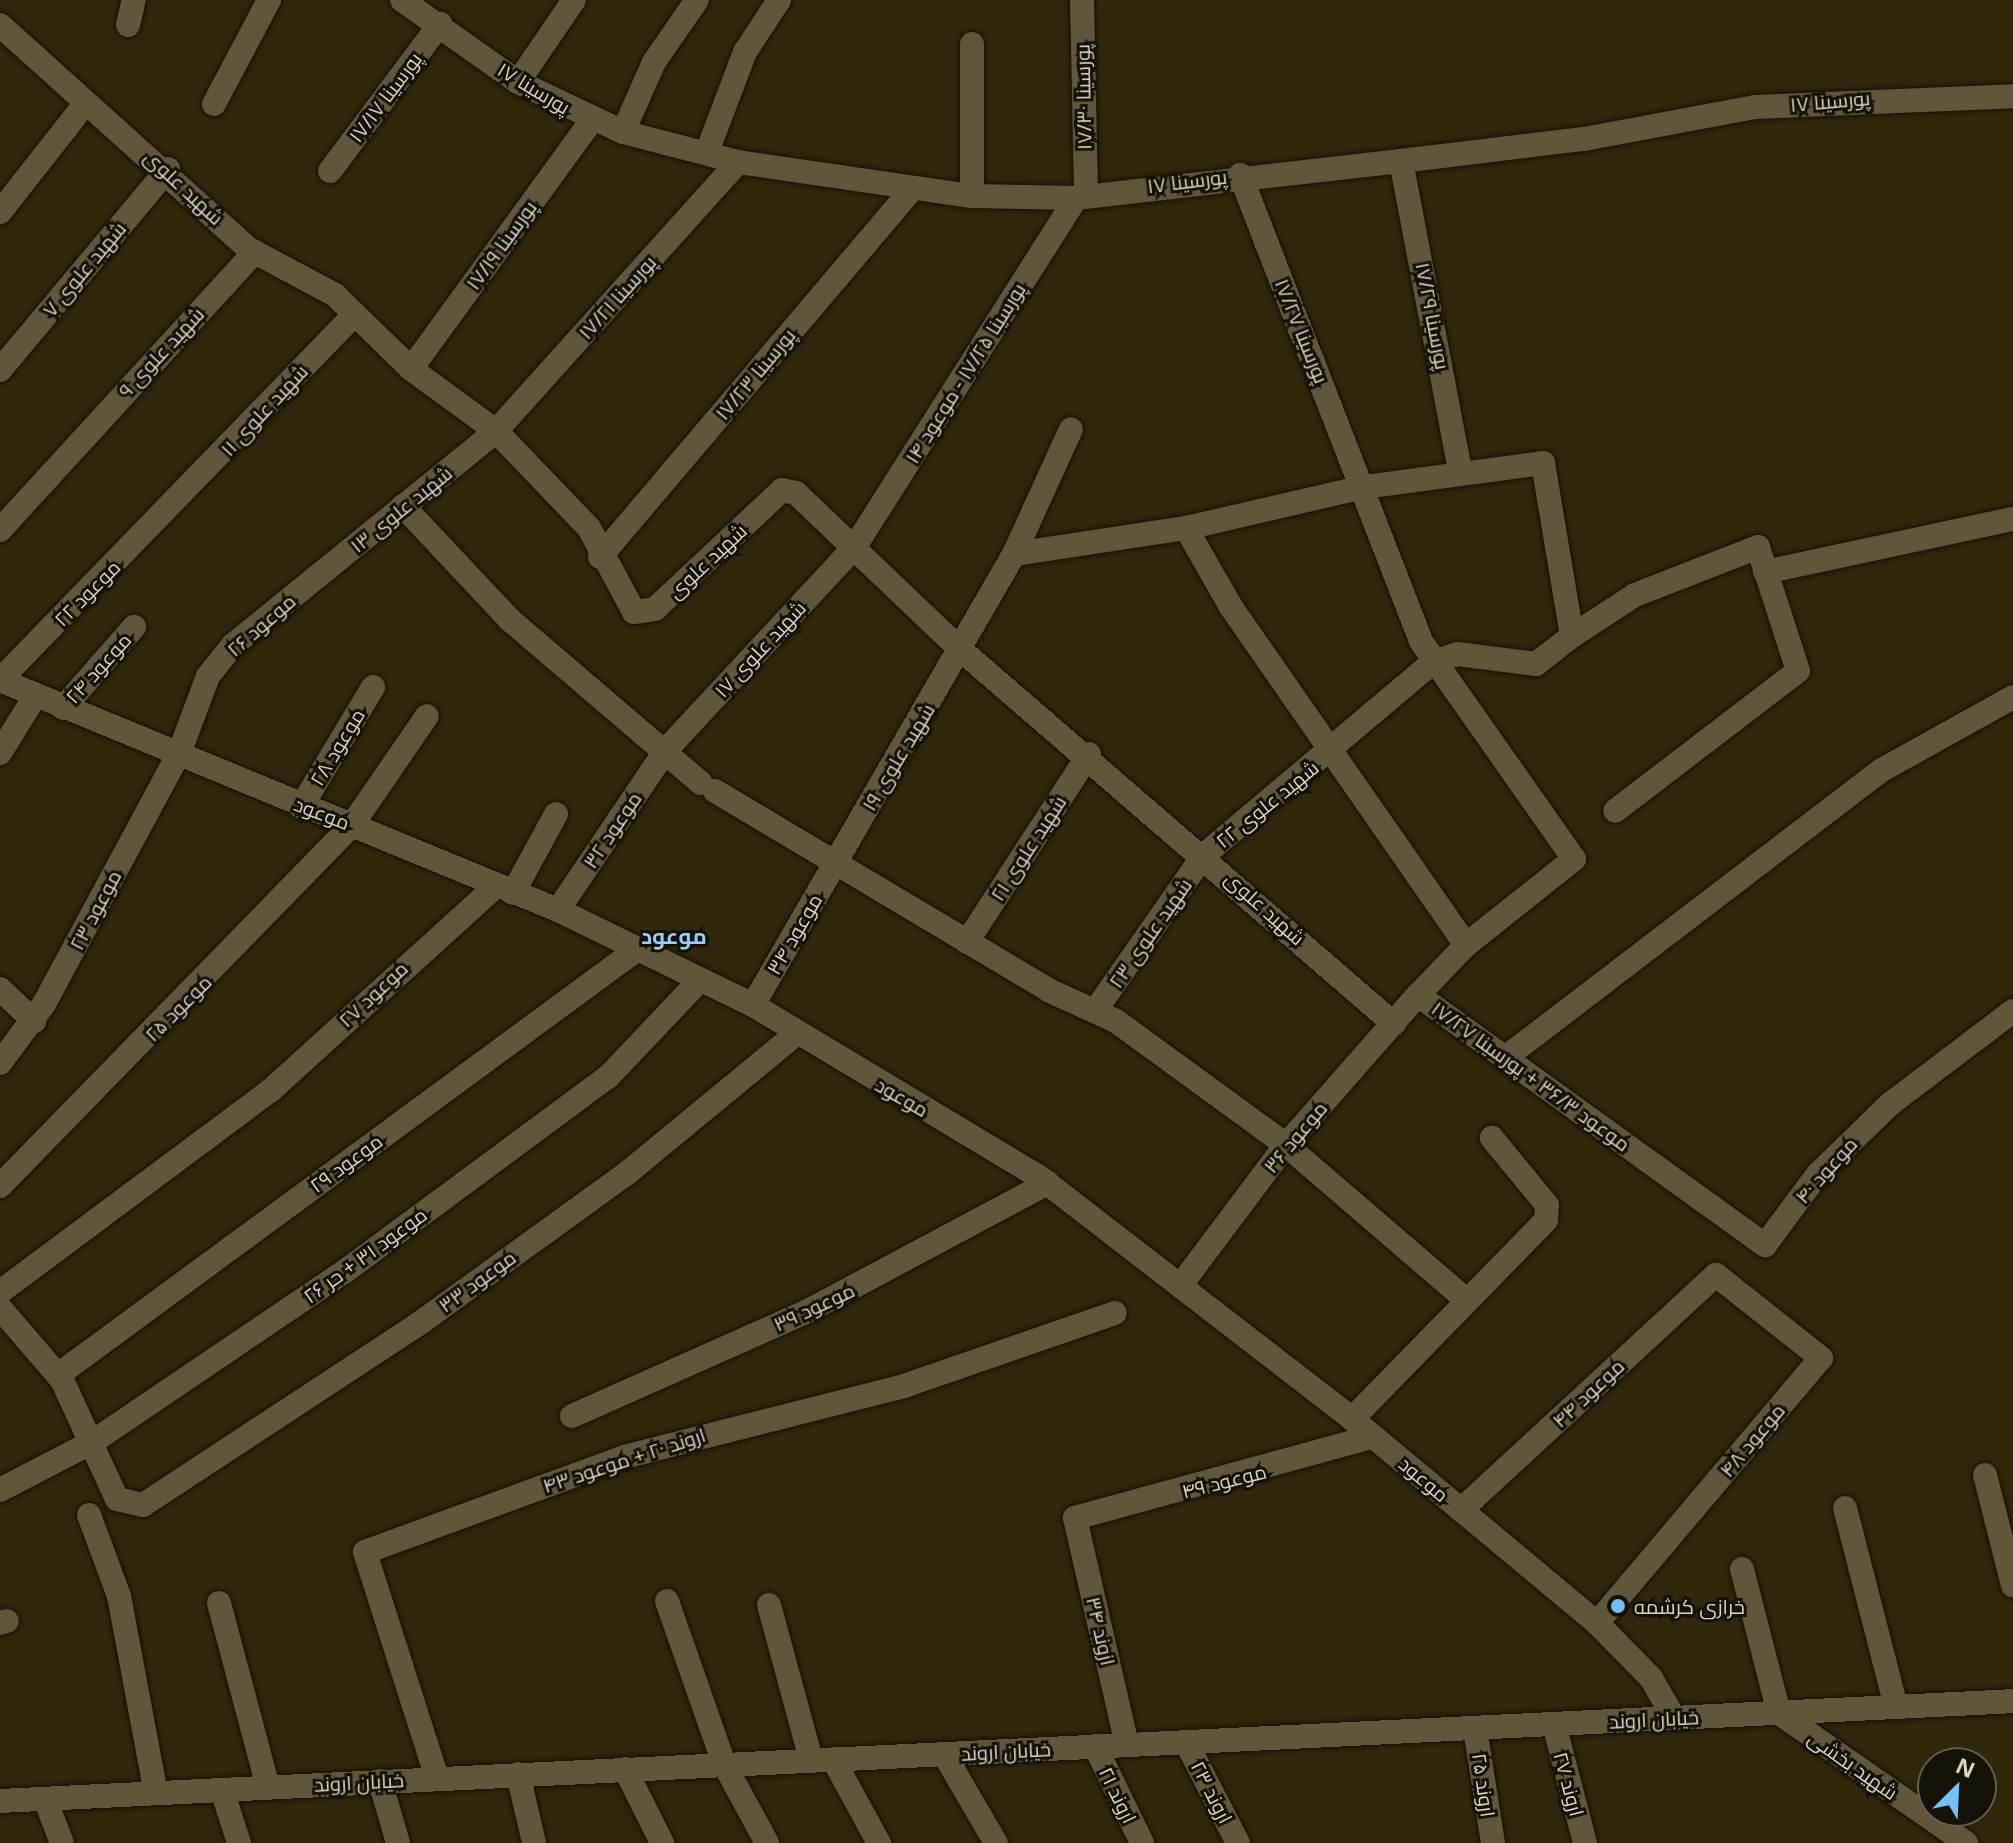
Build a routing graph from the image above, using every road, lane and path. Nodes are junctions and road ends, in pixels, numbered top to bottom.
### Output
1 (134, 0) edge
2 (269, 0) edge
3 (402, 0) edge
4 (574, 0) edge
5 (697, 0) edge
6 (779, 0) edge
7 (1082, 0) edge
8 (440, 24) junction
9 (0, 25) edge
10 (128, 25) dead end
11 (972, 44) dead end
12 (518, 82) junction
13 (2013, 96) edge
14 (85, 104) junction
15 (214, 104) dead end
16 (591, 121) junction
17 (623, 132) junction
18 (707, 152) junction
19 (1401, 161) junction
20 (738, 162) junction
21 (168, 169) junction
22 (330, 171) dead end
23 (1240, 175) junction
24 (910, 192) junction
25 (972, 196) junction
26 (1081, 196) junction
27 (0, 212) edge
28 (255, 252) junction
29 (354, 315) junction
30 (411, 369) junction
31 (0, 370) edge
32 (1071, 429) dead end
33 (496, 431) junction
34 (1460, 471) junction
35 (1364, 487) junction
36 (174, 505) joint
37 (403, 506) junction
38 (2013, 519) edge
39 (1186, 528) junction
40 (0, 530) edge
41 (854, 548) junction
42 (1014, 554) junction
43 (600, 557) junction
44 (1765, 572) junction
45 (305, 587) joint
46 (134, 627) dead end
47 (1572, 636) junction
48 (961, 650) junction
49 (1433, 662) junction
50 (0, 680) edge
51 (373, 687) dead end
52 (2013, 697) edge
53 (34, 698) junction
54 (63, 708) junction
55 (427, 716) dead end
56 (666, 750) junction
57 (180, 751) junction
58 (0, 753) edge
59 (1329, 753) junction
60 (1089, 754) junction
61 (301, 807) junction
62 (1615, 811) dead end
63 (556, 814) dead end
64 (352, 825) junction
65 (1204, 855) junction
66 (1574, 859) joint
67 (834, 863) junction
68 (505, 889) junction
69 (558, 910) junction
70 (967, 942) junction
71 (1466, 945) junction
72 (635, 951) junction
73 (699, 981) junction
74 (0, 989) edge
75 (1418, 995) junction
76 (753, 1005) junction
77 (1095, 1011) junction
78 (2013, 1011) edge
79 (34, 1021) junction
80 (1394, 1024) junction
81 (796, 1034) junction
82 (1505, 1058) junction
83 (0, 1063) edge
84 (1492, 1138) dead end
85 (1286, 1145) junction
86 (1644, 1158) joint
87 (1048, 1183) junction
88 (0, 1186) edge
89 (1716, 1275) joint
90 (1180, 1286) junction
91 (0, 1292) edge
92 (1465, 1299) junction
93 (0, 1308) edge
94 (1115, 1313) dead end
95 (58, 1375) junction
96 (572, 1416) dead end
97 (1352, 1419) junction
98 (1372, 1437) junction
99 (94, 1441) junction
100 (1985, 1475) dead end
101 (0, 1490) edge
102 (1845, 1508) dead end
103 (1461, 1510) junction
104 (89, 1515) dead end
105 (1075, 1518) joint
106 (1742, 1569) dead end
107 (2013, 1586) edge
108 (667, 1601) dead end
109 (219, 1603) dead end
110 (769, 1605) dead end
111 (1597, 1623) junction
112 (2013, 1701) edge
113 (1896, 1707) junction
114 (1779, 1713) junction
115 (1674, 1718) junction
116 (1554, 1724) junction
117 (1475, 1728) junction
118 (1186, 1742) junction
119 (1127, 1745) junction
120 (1095, 1746) junction
121 (944, 1754) junction
122 (822, 1760) junction
123 (724, 1764) junction
124 (625, 1769) junction
125 (518, 1774) junction
126 (437, 1778) junction
127 (380, 1781) junction
128 (268, 1787) junction
129 (222, 1790) junction
130 (156, 1793) junction
131 (45, 1799) junction
132 (0, 1801) edge
133 (62, 1843) edge
134 (239, 1843) edge
135 (398, 1843) edge
136 (534, 1843) edge
137 (662, 1843) edge
138 (767, 1843) edge
139 (879, 1843) edge
140 (996, 1843) edge
141 (1142, 1843) edge
142 (1238, 1843) edge
143 (1493, 1843) edge
144 (1585, 1843) edge
145 (1966, 1843) edge

1 - 10 street
2 - 15 street
3 - 8 street, پورسینا ۱۷
4 - 12 street
5 - 17 street
6 - 18 street
7 - 26 street, پورسینا ۱۷/۳۰
8 - 12 street, پورسینا ۱۷
8 - 22 street, پورسینا ۱۷/۱۷
9 - 14 street, شهید علوی
11 - 25 street
12 - 16 street, پورسینا ۱۷
13 - 19 street, پورسینا ۱۷
14 - 21 street, شهید علوی
14 - 27 street
16 - 17 street, پورسینا ۱۷
16 - 30 street, پورسینا ۱۷/۱۹
17 - 18 street, پورسینا ۱۷
18 - 20 street, پورسینا ۱۷
19 - 23 street, پورسینا ۱۷
19 - 34 street, پورسینا ۱۷/۲۹
20 - 24 street, پورسینا ۱۷
20 - 33 street, پورسینا ۱۷/۲۱
21 - 28 street, شهید علوی
21 - 31 street, شهید علوی ۷
23 - 26 street, پورسینا ۱۷
23 - 35 street, پورسینا ۱۷/۲۷
24 - 25 street, پورسینا ۱۷
24 - 43 street, پورسینا ۱۷/۲۳
25 - 26 street, پورسینا ۱۷
26 - 41 street, پورسینا ۱۷/۲۵ - موعود ۱۴
28 - 29 street, شهید علوی
28 - 40 street, شهید علوی ۹
29 - 30 street, شهید علوی
29 - 36 street, شهید علوی ۱۱
30 - 33 street, شهید علوی
32 - 42 street, شهید علوی ۱۹
33 - 37 street, شهید علوی ۱۳
33 - 43 street, شهید علوی
34 - 35 street
34 - 47 street
35 - 39 street
35 - 49 street, پورسینا ۱۷/۲۷
36 - 50 street, موعود ۲۲
37 - 45 street, شهید علوی ۱۳
37 - 56 street
38 - 44 street
39 - 42 street
39 - 59 street
41 - 43 street, شهید علوی
41 - 48 street, شهید علوی
41 - 56 street, شهید علوی ۱۷
42 - 48 street, شهید علوی ۱۹
44 - 47 street
44 - 62 street
45 - 57 street, موعود ۲۶
46 - 54 street, موعود ۲۴
47 - 49 street
48 - 60 street, شهید علوی
48 - 67 street, شهید علوی ۱۹
49 - 59 street, شهید علوی ۲۲
49 - 66 street, پورسینا ۱۷/۲۷
50 - 53 street, موعود
51 - 61 street, موعود ۲۸
52 - 82 street
53 - 54 street, موعود
53 - 58 street
54 - 57 street, موعود
55 - 64 street, موعود ۲۵
56 - 67 street
56 - 69 street, موعود ۳۲
57 - 61 street, موعود
57 - 79 street, موعود ۲۳
59 - 65 street, شهید علوی ۲۲
59 - 71 street
60 - 65 street, شهید علوی
60 - 70 street, شهید علوی ۲۱
61 - 64 street, موعود
63 - 68 street
64 - 68 street, موعود
64 - 88 street, موعود ۲۵
65 - 77 street, شهید علوی ۲۳
65 - 80 street, شهید علوی
66 - 71 street, موعود ۳۶
67 - 70 street
67 - 76 street, موعود ۳۴
68 - 69 street, موعود
68 - 91 street, موعود ۲۷
69 - 72 street, موعود
70 - 77 street
71 - 75 street, موعود ۳۶
72 - 73 street, موعود
72 - 95 street, موعود ۲۹
73 - 76 street, موعود
73 - 99 street, موعود ۳۱ + حر ۲۶
74 - 79 street
75 - 80 street, موعود ۳۶
75 - 82 street, موعود ۳۶/۳ + پورسینا ۱۷/۲۷
76 - 81 street, موعود
77 - 85 street
78 - 86 street, موعود ۴۰
79 - 83 street, موعود ۲۳
80 - 85 street, موعود ۳۶
81 - 87 street, موعود
81 - 99 street, موعود ۳۳
82 - 86 street, موعود ۳۶/۳ + پورسینا ۱۷/۲۷
84 - 92 street
85 - 90 street, موعود ۳۶
85 - 92 street
87 - 90 street, موعود
87 - 96 street, موعود ۳۹
89 - 103 street, موعود ۴۴
89 - 111 street, موعود ۴۸
90 - 97 street, موعود
92 - 97 street
93 - 95 street
94 - 126 street, اروند ۲۰ + موعود ۴۳
95 - 99 street
97 - 98 street, موعود
98 - 103 street, موعود
98 - 105 street, موعود ۴۹
99 - 101 street, موعود ۳۱ + حر ۲۶
100 - 107 street
102 - 113 street
103 - 111 street, موعود
104 - 130 street
105 - 119 street, ازوند ۳۴
106 - 114 street
108 - 123 street
109 - 128 street
110 - 122 street
111 - 115 street, موعود
112 - 113 street, خیابان اروند
113 - 114 street, خیابان اروند
114 - 115 street, خیابان اروند
114 - 145 street, شهید بخشی
115 - 116 street, خیابان اروند
116 - 117 street, خیابان اروند
116 - 144 street, اروند ۲۷
117 - 118 street, خیابان اروند
117 - 143 street, اروند ۲۵
118 - 119 street, خیابان اروند
118 - 142 street, اروند ۲۳
119 - 120 street, خیابان اروند
120 - 121 street, خیابان اروند
120 - 141 street, اروند ۲۱
121 - 122 street, خیابان اروند
121 - 140 street
122 - 123 street, خیابان اروند
122 - 139 street
123 - 124 street, خیابان اروند
123 - 138 street
124 - 125 street, خیابان اروند
124 - 137 street
125 - 126 street, خیابان اروند
125 - 136 street
126 - 127 street, خیابان اروند
127 - 128 street, خیابان اروند
127 - 135 street
128 - 129 street, خیابان اروند
129 - 130 street, خیابان اروند
129 - 134 street
130 - 131 street, خیابان اروند
131 - 132 street, خیابان اروند
131 - 133 street

